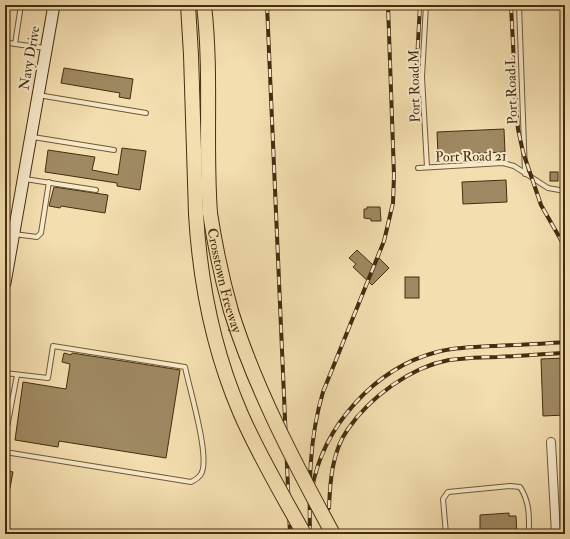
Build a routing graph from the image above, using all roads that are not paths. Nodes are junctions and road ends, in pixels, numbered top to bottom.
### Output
1 (21, 5) edge
2 (54, 5) edge
3 (188, 5) edge
4 (204, 5) edge
5 (426, 5) edge
6 (519, 5) edge
7 (5, 42) edge
8 (15, 44) junction
9 (46, 49) junction
10 (38, 95) junction
11 (146, 113) dead end
12 (30, 137) junction
13 (114, 150) dead end
14 (427, 167) junction
15 (418, 168) dead end
16 (525, 174) junction
17 (23, 178) junction
18 (49, 182) junction
19 (96, 190) dead end
20 (565, 191) edge
21 (203, 213) junction
22 (13, 234) junction
23 (5, 283) edge
24 (6, 374) edge
25 (17, 375) junction
26 (5, 438) edge
27 (551, 442) dead end
28 (5, 452) edge
29 (304, 534) edge
30 (333, 534) edge
31 (446, 534) edge
32 (529, 534) edge
33 (556, 534) edge

1 - 8 lane
2 - 9 street, Navy Drive
3 - 21 highway, Crosstown Freeway
4 - 21 highway, Crosstown Freeway
5 - 14 lane, Port Road M
6 - 16 lane, Port Road L
7 - 8 lane
8 - 9 lane
9 - 10 street, Navy Drive
10 - 11 lane
10 - 12 street, Navy Drive
12 - 13 lane
12 - 17 street, Navy Drive
14 - 15 lane, Port Road 21
14 - 16 lane, Port Road 21
16 - 20 lane, Port Road 21
17 - 18 lane
17 - 22 street, Navy Drive
18 - 19 lane
18 - 22 lane
21 - 29 highway, Crosstown Freeway, bridge
21 - 30 highway, Crosstown Freeway, bridge
22 - 23 street, Navy Drive
24 - 25 lane
25 - 26 lane
25 - 28 lane
27 - 33 street
31 - 32 lane

